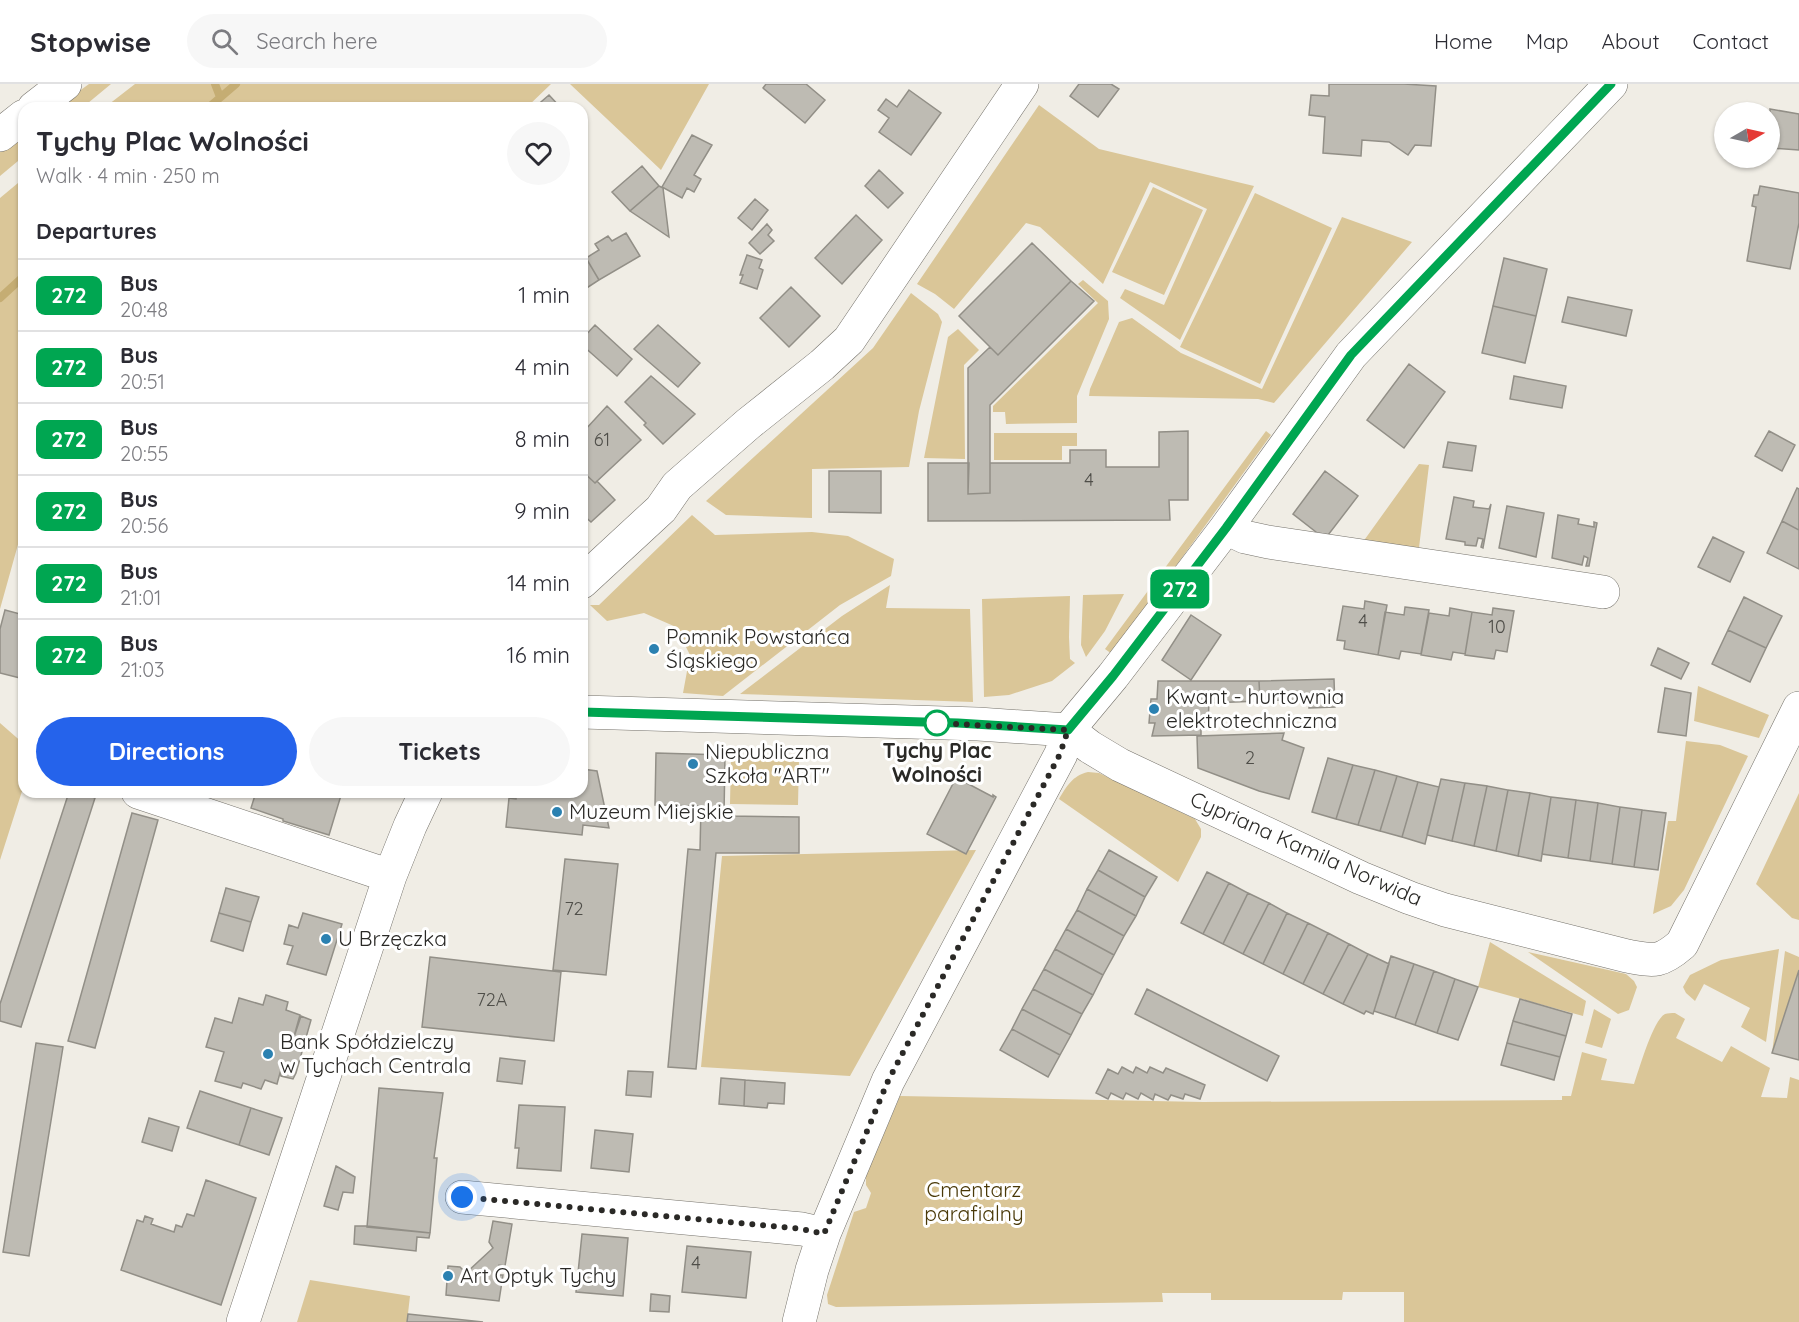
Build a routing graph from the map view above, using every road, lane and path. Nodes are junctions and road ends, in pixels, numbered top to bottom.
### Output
1 (66, 84) edge
2 (1022, 84) edge
3 (1611, 84) edge
4 (42, 102) edge
5 (18, 121) edge
6 (0, 135) edge
7 (1226, 528) junction
8 (588, 576) edge
9 (1603, 592) dead end
10 (1799, 708) edge
11 (588, 712) edge
12 (1068, 730) junction
13 (156, 798) edge
14 (423, 798) edge
15 (390, 876) junction
16 (462, 1197) dead end
17 (824, 1234) junction
18 (243, 1322) edge
19 (799, 1322) edge

1 - 4 street
2 - 8 street
3 - 7 street
5 - 6 street
7 - 9 street
7 - 12 street
10 - 12 street, Cypriana Kamila Norwida
11 - 12 street
12 - 17 street
13 - 15 street
14 - 15 street
15 - 18 street
16 - 17 street
17 - 19 street

